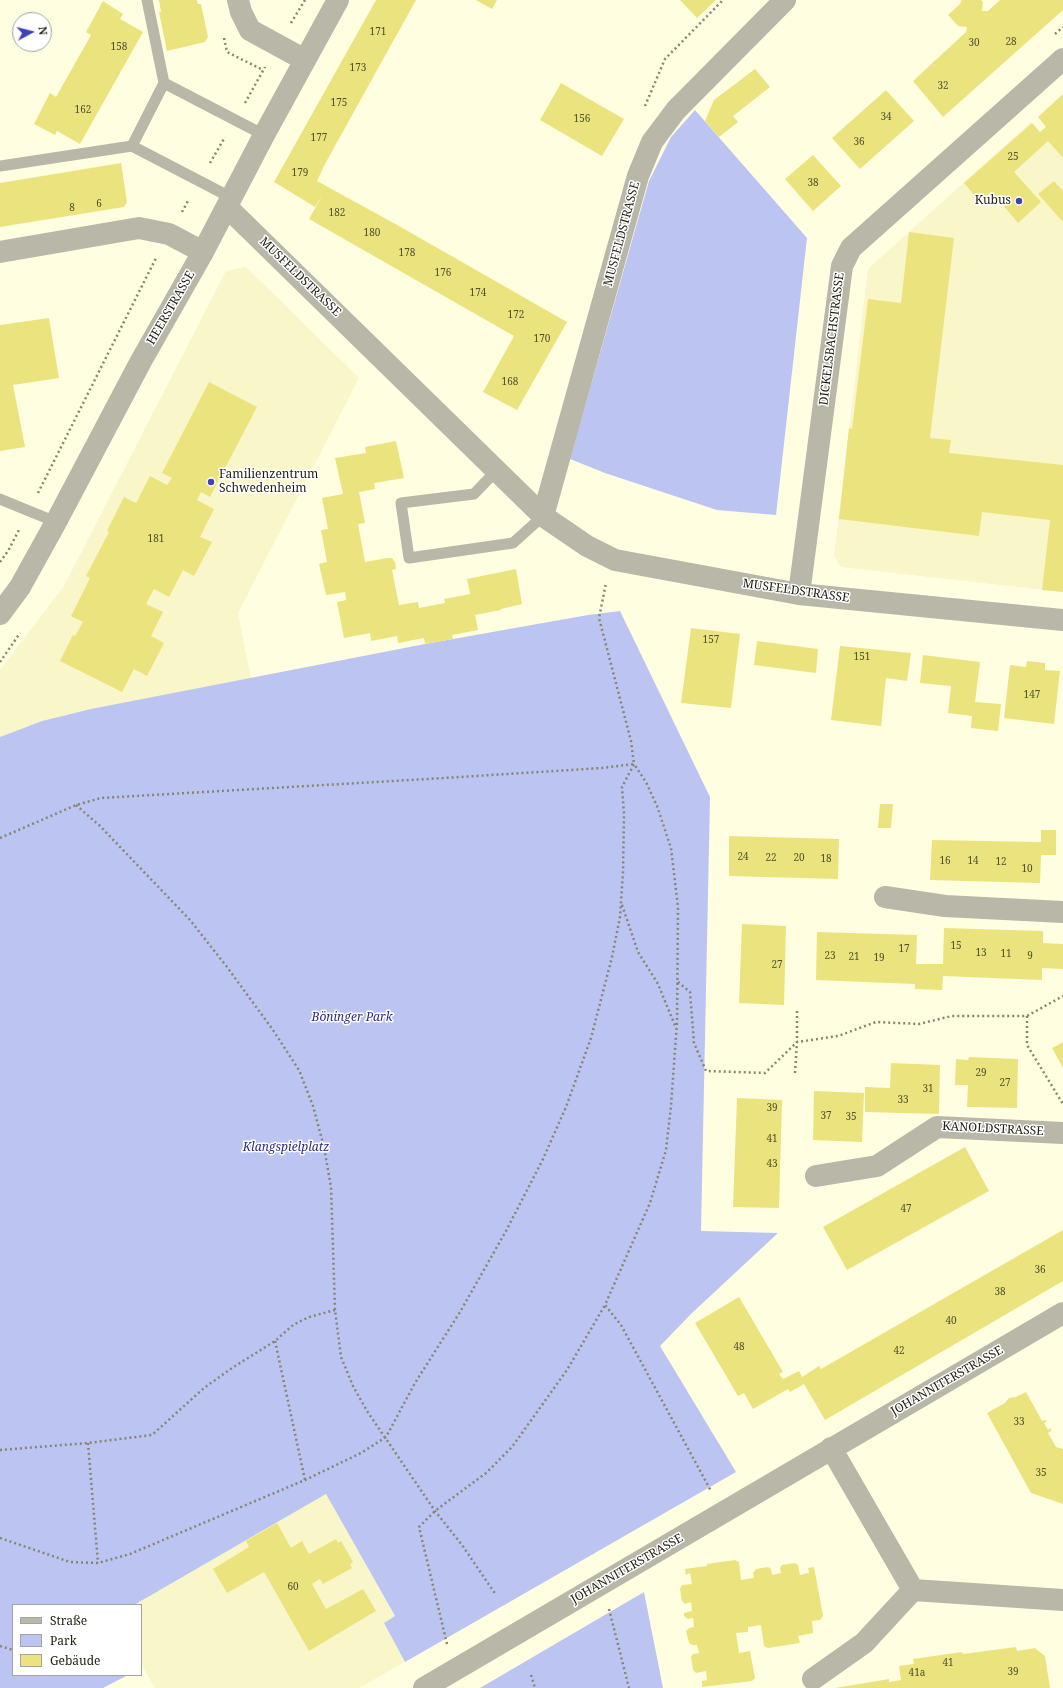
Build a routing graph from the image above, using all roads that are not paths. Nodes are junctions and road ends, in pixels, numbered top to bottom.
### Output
1 (147, 0) edge
2 (238, 0) edge
3 (338, 0) edge
4 (785, 0) edge
5 (305, 60) junction
6 (1063, 60) edge
7 (164, 83) junction
8 (264, 135) junction
9 (132, 146) junction
10 (0, 166) edge
11 (230, 202) junction
12 (0, 252) edge
13 (203, 252) junction
14 (497, 470) junction
15 (0, 499) edge
16 (543, 516) junction
17 (56, 522) junction
18 (799, 594) junction
19 (0, 614) edge
20 (1063, 620) edge
21 (885, 897) dead end
22 (1063, 912) edge
23 (1063, 1132) edge
24 (816, 1176) dead end
25 (1063, 1313) edge
26 (831, 1448) junction
27 (913, 1590) junction
28 (1063, 1600) edge
29 (812, 1679) dead end
30 (424, 1688) edge

1 - 7 lane
2 - 5 street
3 - 5 street, HEERSTRASSE
4 - 16 street, MUSFELDSTRASSE
5 - 8 street, HEERSTRASSE
6 - 18 street, DICKELSBACHSTRASSE
7 - 8 lane
7 - 9 lane
8 - 11 street, HEERSTRASSE
9 - 10 lane
9 - 11 lane
11 - 13 street, HEERSTRASSE
11 - 14 street, MUSFELDSTRASSE
12 - 13 street
13 - 17 street, HEERSTRASSE
14 - 16 street, MUSFELDSTRASSE
14 - 16 lane
15 - 17 lane
16 - 18 street, MUSFELDSTRASSE
17 - 19 street, HEERSTRASSE
18 - 20 street, MUSFELDSTRASSE
21 - 22 street
23 - 24 street, KANOLDSTRASSE
25 - 26 street, JOHANNITERSTRASSE
26 - 27 street
26 - 30 street, JOHANNITERSTRASSE
27 - 28 street
27 - 29 street

